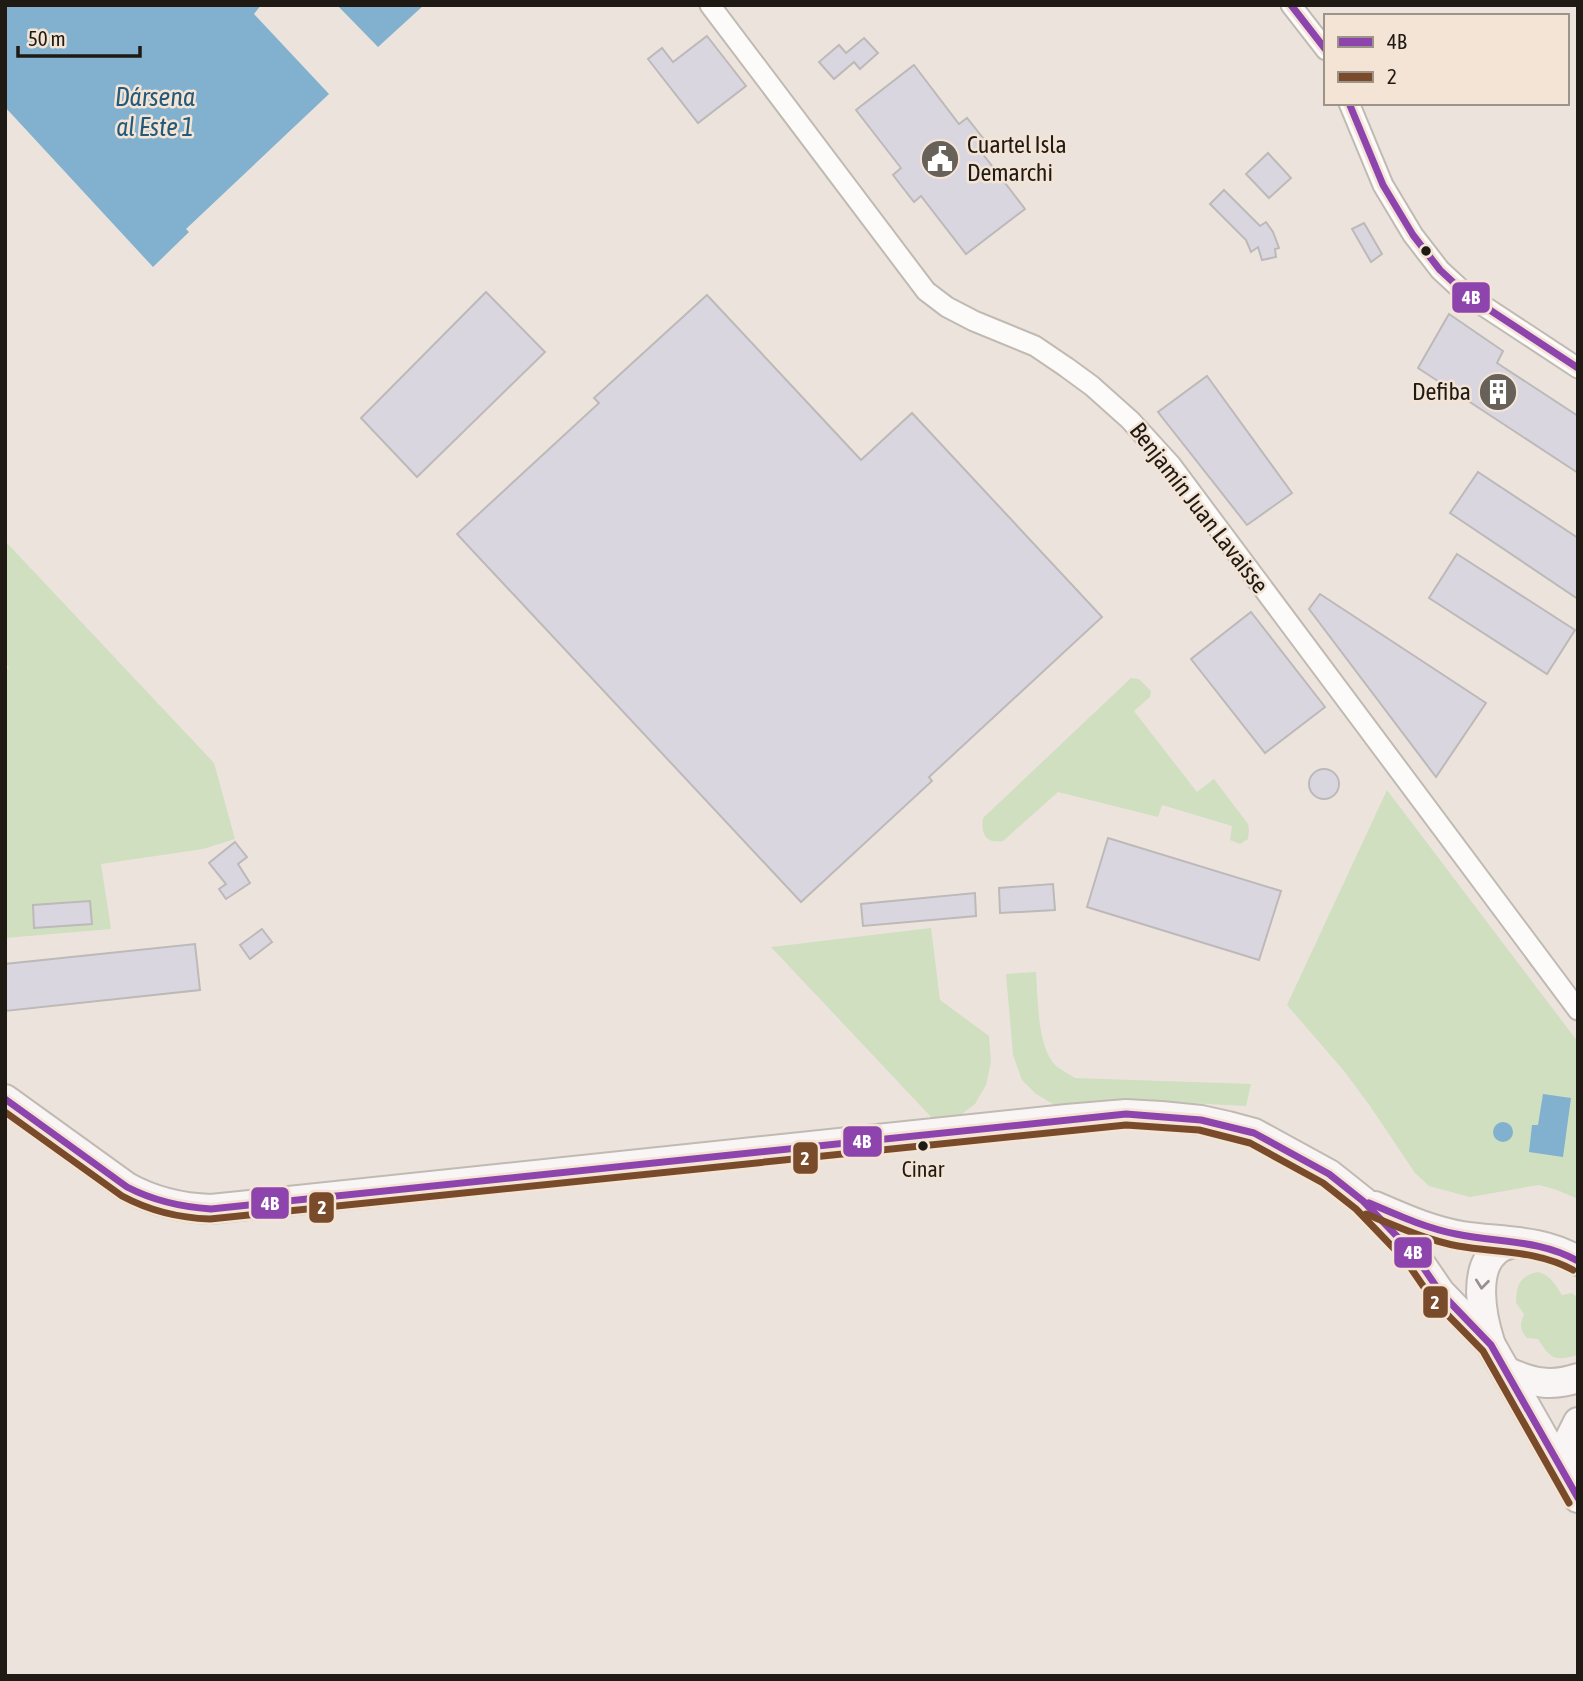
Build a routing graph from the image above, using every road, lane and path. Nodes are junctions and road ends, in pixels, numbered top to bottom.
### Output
1 (709, 5) edge
2 (1291, 5) edge
3 (1324, 47) edge
4 (1350, 105) edge
5 (1578, 368) edge
6 (1578, 1010) edge
7 (5, 1099) edge
8 (1363, 1200) junction
9 (1518, 1242) junction
10 (1577, 1258) edge
11 (1491, 1345) junction
12 (1508, 1372) junction
13 (1578, 1378) edge
14 (1578, 1422) edge
15 (1564, 1471) junction
16 (1578, 1499) edge

1 - 6 street, Benjamín Juan Lavaisse
2 - 3 street
4 - 5 street
7 - 8 street
8 - 9 street
8 - 11 street
9 - 10 street
9 -> 11 street
11 - 12 street
12 - 13 street
12 - 15 street
14 - 15 street
15 - 16 street

